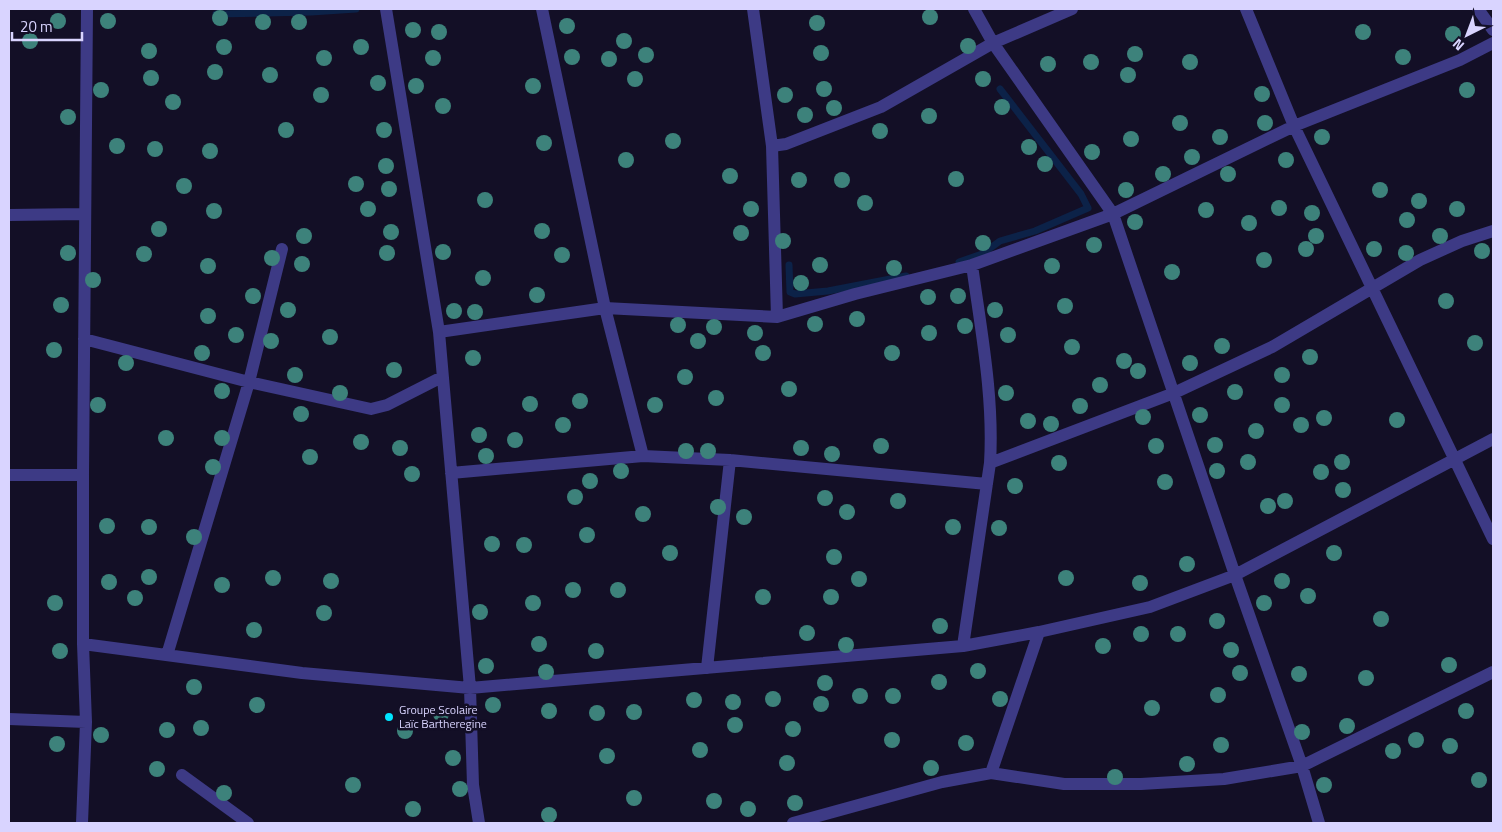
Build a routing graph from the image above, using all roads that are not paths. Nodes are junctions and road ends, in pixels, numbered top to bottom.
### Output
1 (88, 9) edge
2 (386, 9) edge
3 (542, 9) edge
4 (753, 9) edge
5 (974, 9) edge
6 (1072, 9) edge
7 (1246, 9) edge
8 (1478, 9) edge
9 (1493, 30) edge
10 (993, 43) junction
11 (1493, 43) edge
12 (1294, 126) junction
13 (772, 146) junction
14 (84, 214) junction
15 (1113, 214) junction
16 (9, 215) edge
17 (1493, 231) edge
18 (282, 249) dead end
19 (972, 265) junction
20 (1371, 287) junction
21 (605, 308) junction
22 (777, 317) junction
23 (439, 332) junction
24 (84, 339) junction
25 (442, 377) junction
26 (249, 382) junction
27 (1174, 393) junction
28 (1493, 439) edge
29 (643, 456) junction
30 (1455, 458) junction
31 (730, 460) junction
32 (990, 463) junction
33 (451, 473) junction
34 (83, 474) junction
35 (9, 475) edge
36 (987, 484) junction
37 (1493, 539) edge
38 (1235, 575) junction
39 (1039, 632) junction
40 (83, 644) junction
41 (963, 646) junction
42 (167, 655) junction
43 (707, 668) junction
44 (1493, 672) edge
45 (470, 688) junction
46 (9, 719) edge
47 (86, 722) junction
48 (1302, 766) junction
49 (991, 773) junction
50 (182, 775) dead end
51 (82, 823) edge
52 (248, 823) edge
53 (479, 823) edge
54 (793, 823) edge
55 (1319, 823) edge

1 - 14 street
2 - 23 street
3 - 21 street
4 - 13 street
5 - 10 street
6 - 10 street
7 - 12 street
8 - 9 street
10 - 13 street
10 - 15 street
11 - 12 street
12 - 15 street
12 - 20 street
13 - 22 street
14 - 16 street
14 - 24 street
15 - 19 street
15 - 27 street
17 - 20 street
18 - 26 street
19 - 22 street
19 - 32 street
20 - 27 street
20 - 30 street
21 - 22 street
21 - 23 street
21 - 29 street
23 - 25 street
24 - 26 street
24 - 34 street
25 - 26 street
25 - 33 street
26 - 42 street
27 - 32 street
27 - 38 street
28 - 30 street
29 - 31 street
29 - 33 street
30 - 37 street
30 - 38 street
31 - 36 street
31 - 43 street
32 - 36 street
33 - 45 street
34 - 35 street
34 - 40 street
36 - 41 street
38 - 39 street
38 - 48 street
39 - 41 street
39 - 49 street
40 - 42 street
40 - 47 street
41 - 43 street
42 - 45 street
43 - 45 street
44 - 48 street
45 - 53 street
46 - 47 street
47 - 51 street
48 - 49 street
48 - 55 street
49 - 54 street
50 - 52 street

